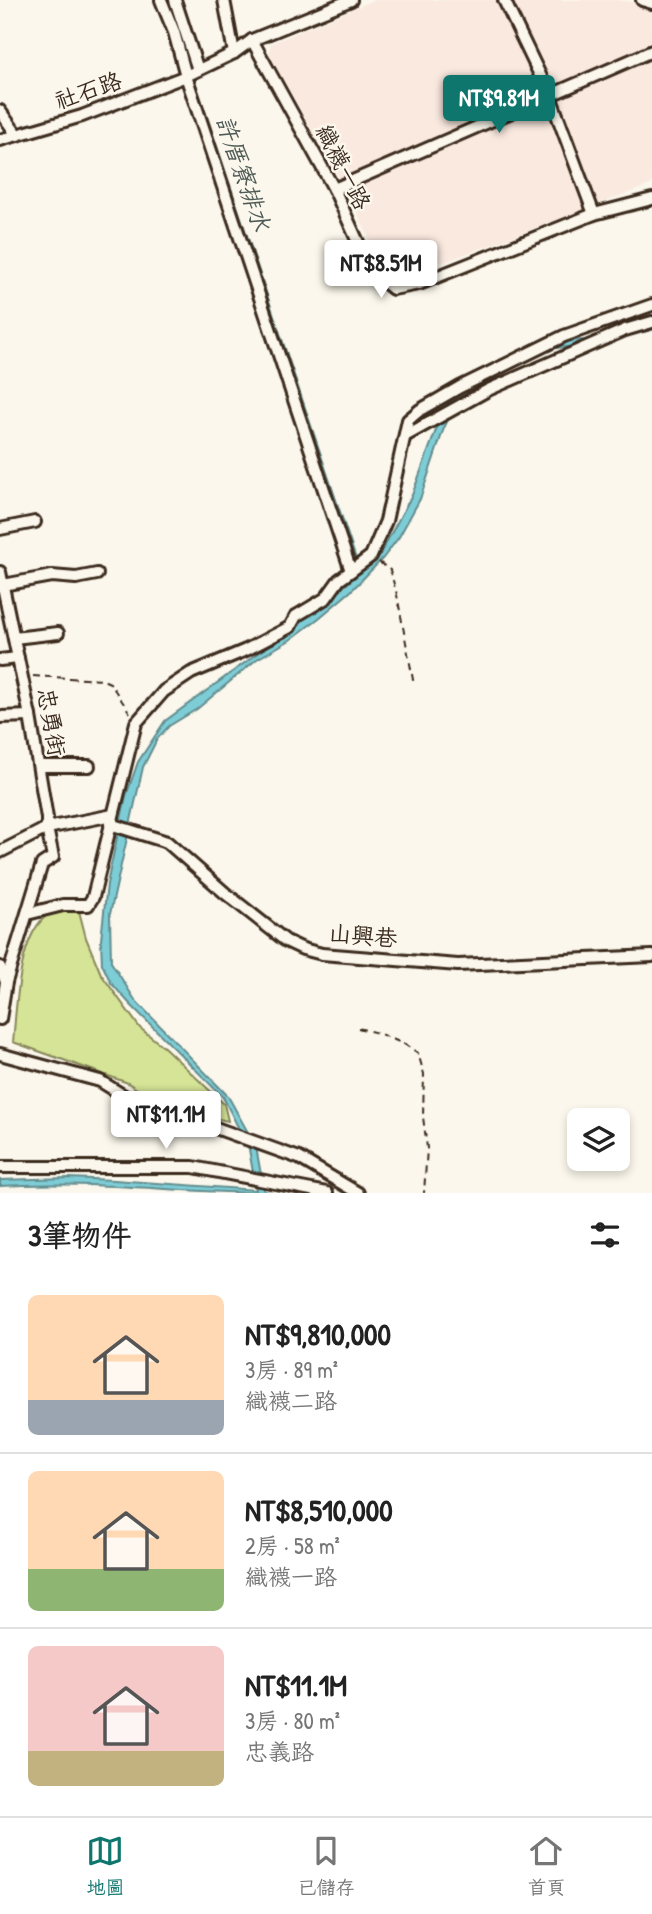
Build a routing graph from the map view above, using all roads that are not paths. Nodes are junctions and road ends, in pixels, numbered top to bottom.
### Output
1 (161, 0) edge
2 (174, 0) edge
3 (224, 0) edge
4 (351, 0) edge
5 (504, 0) edge
6 (642, 0) edge
7 (652, 3) edge
8 (252, 40) junction
9 (652, 51) edge
10 (233, 52) junction
11 (191, 74) junction
12 (550, 96) junction
13 (0, 111) edge
14 (17, 135) junction
15 (0, 140) edge
16 (334, 189) junction
17 (652, 199) edge
18 (594, 214) junction
19 (652, 305) edge
20 (652, 322) edge
21 (405, 436) junction
22 (35, 522) dead end
23 (0, 530) edge
24 (351, 571) junction
25 (0, 572) edge
26 (97, 574) dead end
27 (3, 585) junction
28 (58, 633) dead end
29 (14, 638) junction
30 (18, 658) junction
31 (0, 660) edge
32 (30, 716) junction
33 (0, 717) edge
34 (39, 766) junction
35 (89, 766) dead end
36 (111, 820) junction
37 (47, 828) junction
38 (0, 852) edge
39 (27, 914) junction
40 (652, 956) edge
41 (0, 967) edge
42 (6, 982) junction
43 (0, 1019) edge
44 (0, 1054) edge
45 (0, 1167) edge
46 (327, 1193) edge
47 (358, 1193) edge

1 - 11 street
2 - 11 street
3 - 10 street
4 - 8 street, 社石路
5 - 12 street
6 - 7 street
8 - 10 street, 社石路
8 - 16 street, 織襪一路
9 - 12 street
10 - 11 street, 社石路
11 - 14 street, 社石路
11 - 24 street
12 - 16 street
12 - 18 street
13 - 14 street
14 - 15 street, 社石路
16 - 18 street, 織襪一路
17 - 18 street, 織襪一路
19 - 21 street
20 - 21 street
21 - 24 street
22 - 23 street
24 - 36 street
25 - 27 street, 忠勇街
26 - 27 street
27 - 29 street, 忠勇街
28 - 29 street
29 - 30 street, 忠勇街
30 - 31 street
30 - 32 street, 忠勇街
32 - 33 street
32 - 34 street, 忠勇街
34 - 35 street
34 - 37 street, 忠勇街
36 - 37 street
36 - 39 street
36 - 40 street, 山興巷
37 - 38 street
37 - 39 street, 忠勇街
39 - 42 street
41 - 42 street
42 - 43 street
44 - 47 street
45 - 46 street

